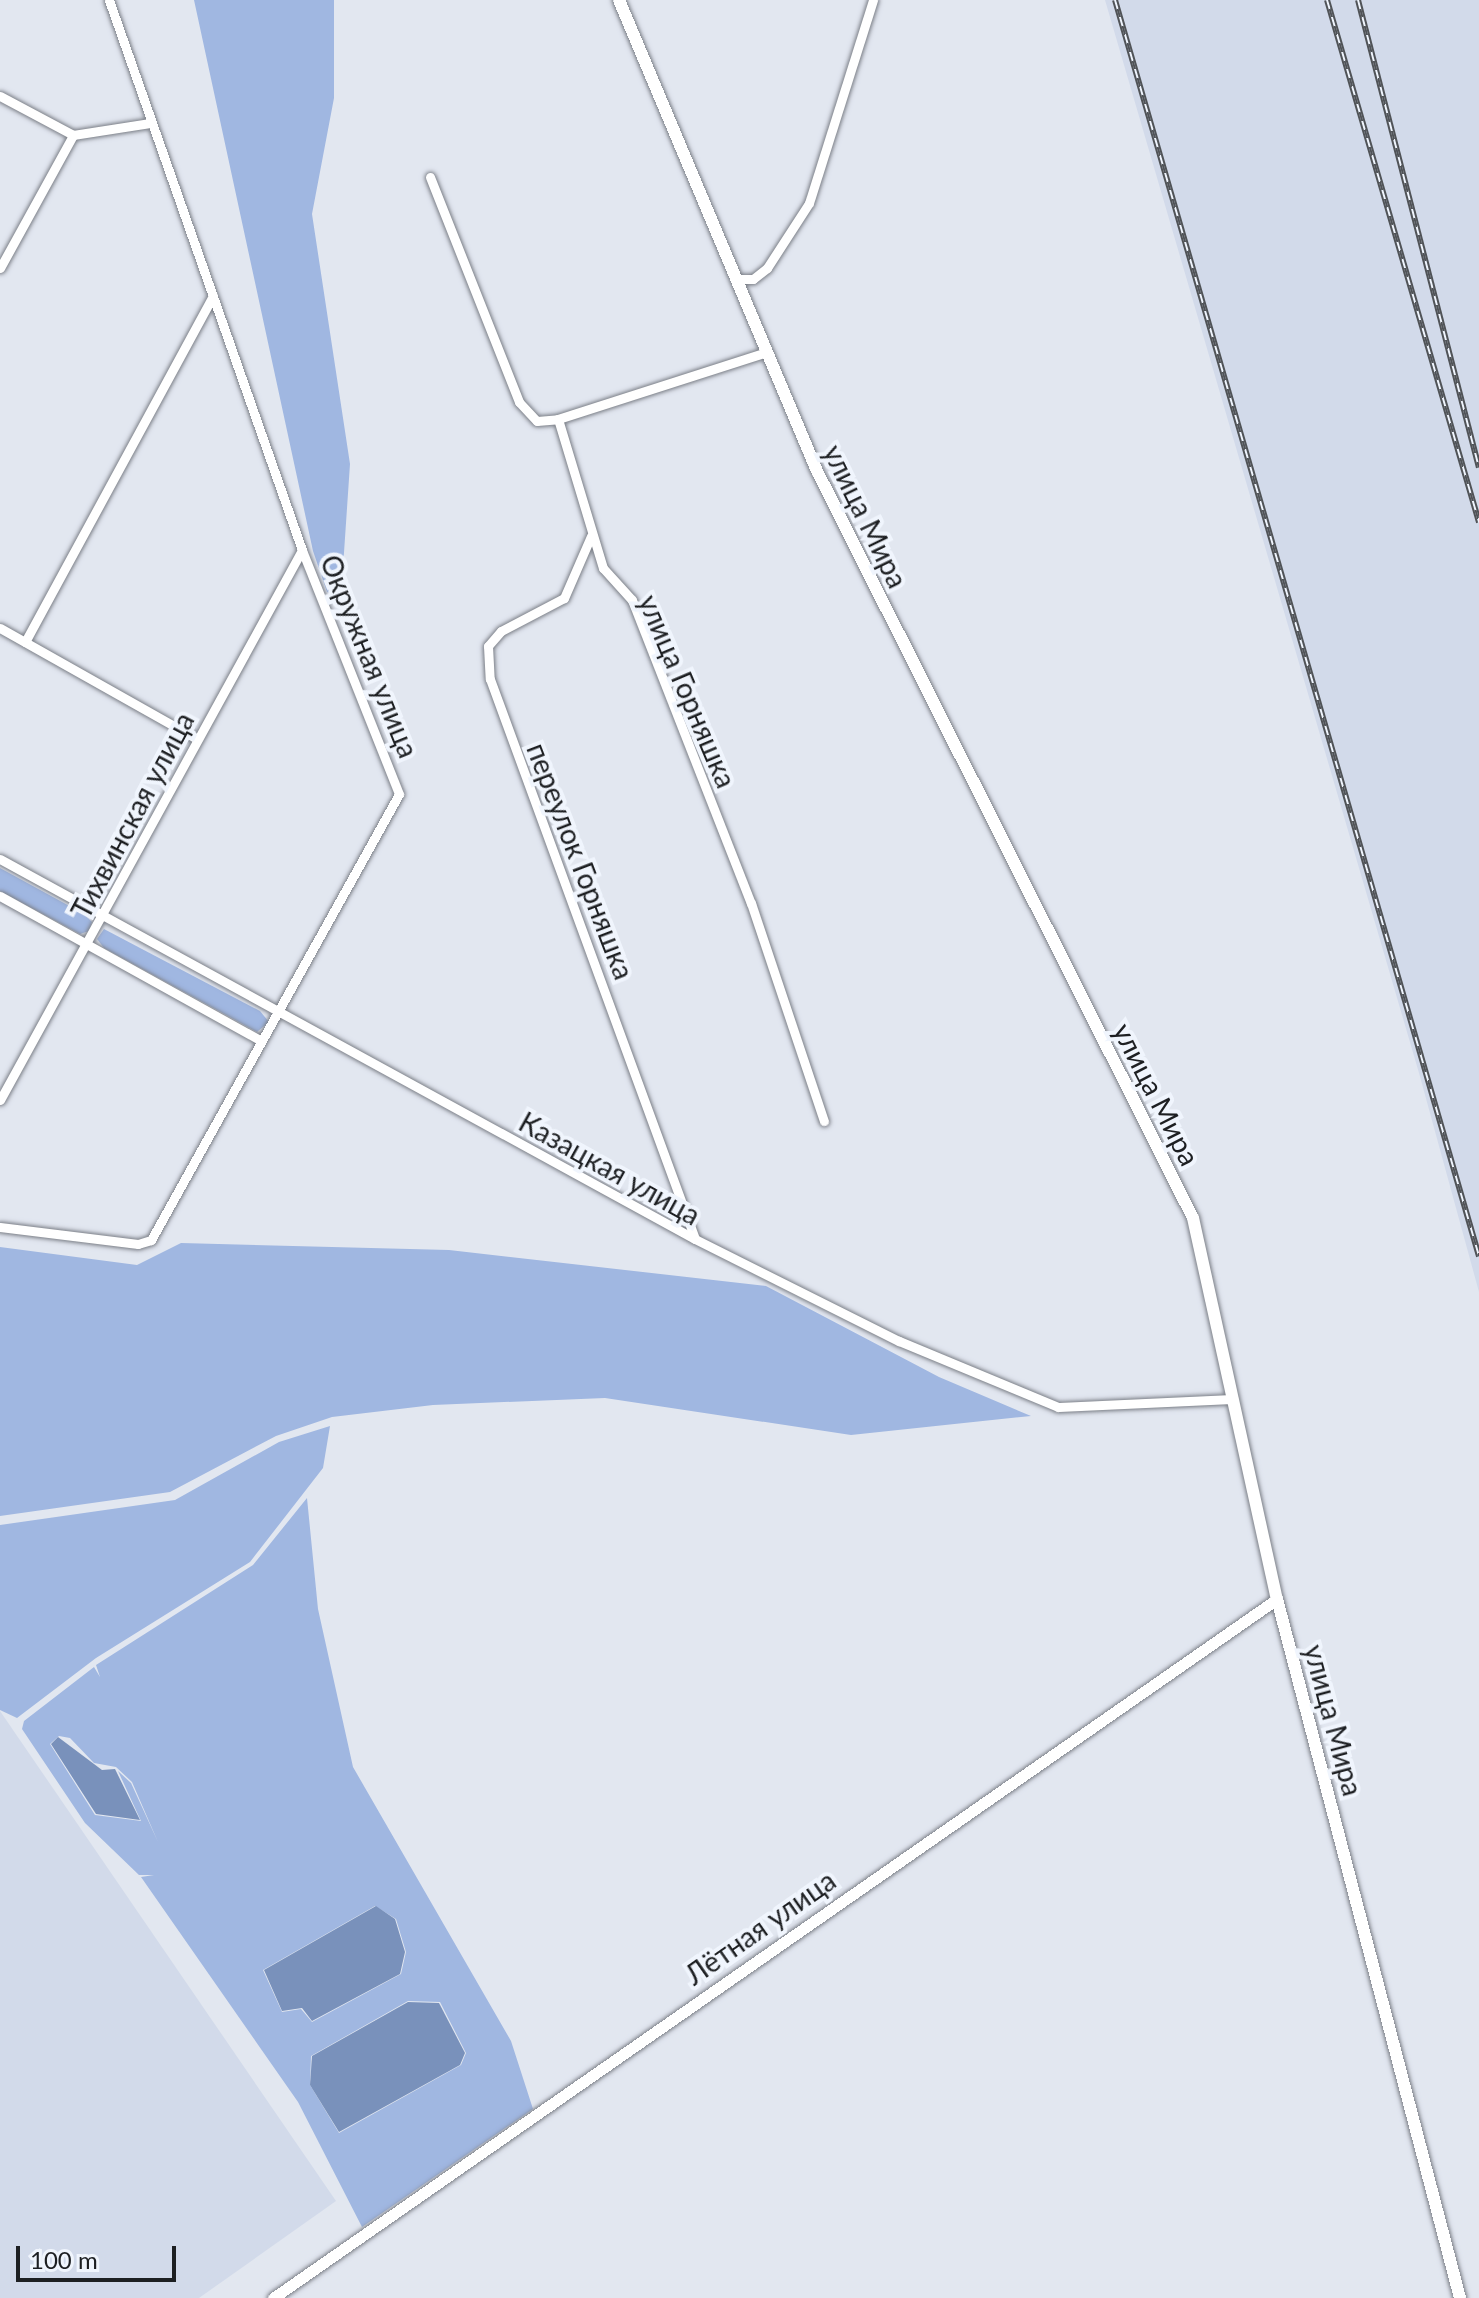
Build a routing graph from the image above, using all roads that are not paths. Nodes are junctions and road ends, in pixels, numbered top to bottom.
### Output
1 (109, 0) edge
2 (619, 0) edge
3 (873, 0) edge
4 (0, 96) edge
5 (150, 123) junction
6 (73, 135) junction
7 (430, 177) dead end
8 (0, 268) edge
9 (735, 279) junction
10 (213, 296) junction
11 (764, 353) junction
12 (558, 419) junction
13 (591, 536) junction
14 (302, 550) junction
15 (0, 628) edge
16 (25, 642) junction
17 (197, 739) junction
18 (0, 859) edge
19 (0, 896) edge
20 (103, 916) junction
21 (89, 944) junction
22 (278, 1013) junction
23 (262, 1041) junction
24 (0, 1100) edge
25 (824, 1121) dead end
26 (0, 1227) edge
27 (695, 1239) junction
28 (1233, 1399) junction
29 (1277, 1599) junction
30 (1453, 2281) junction
31 (273, 2298) edge
32 (1450, 2298) edge
33 (1460, 2298) edge
34 (1468, 2298) edge

1 - 5 street, Окружная улица
2 - 9 main road, улица Мира
3 - 9 street
4 - 6 street
5 - 6 street
5 - 10 street, Окружная улица
6 - 8 street
7 - 12 street
9 - 11 main road, улица Мира
10 - 14 street, Окружная улица
10 - 16 street
11 - 12 street
11 - 28 main road, улица Мира
12 - 13 street, улица Горняшка
13 - 25 street, улица Горняшка
13 - 27 street, переулок Горняшка
14 - 17 street, Тихвинская улица
14 - 22 street, Окружная улица
15 - 16 street
16 - 17 street
17 - 20 street, Тихвинская улица
18 - 20 street, Казацкая улица
19 - 21 street
20 - 21 street, Тихвинская улица
20 - 22 street, Казацкая улица
21 - 23 street
21 - 24 street, Тихвинская улица
22 - 23 street, Окружная улица
22 - 27 street, Казацкая улица
23 - 26 street, Окружная улица
27 - 28 street, Казацкая улица
28 - 29 main road, улица Мира
29 - 30 main road, улица Мира
29 - 31 street, Лётная улица
30 - 32 main road, улица Мира
30 - 33 main road, улица Мира
30 - 34 main road, улица Мира

